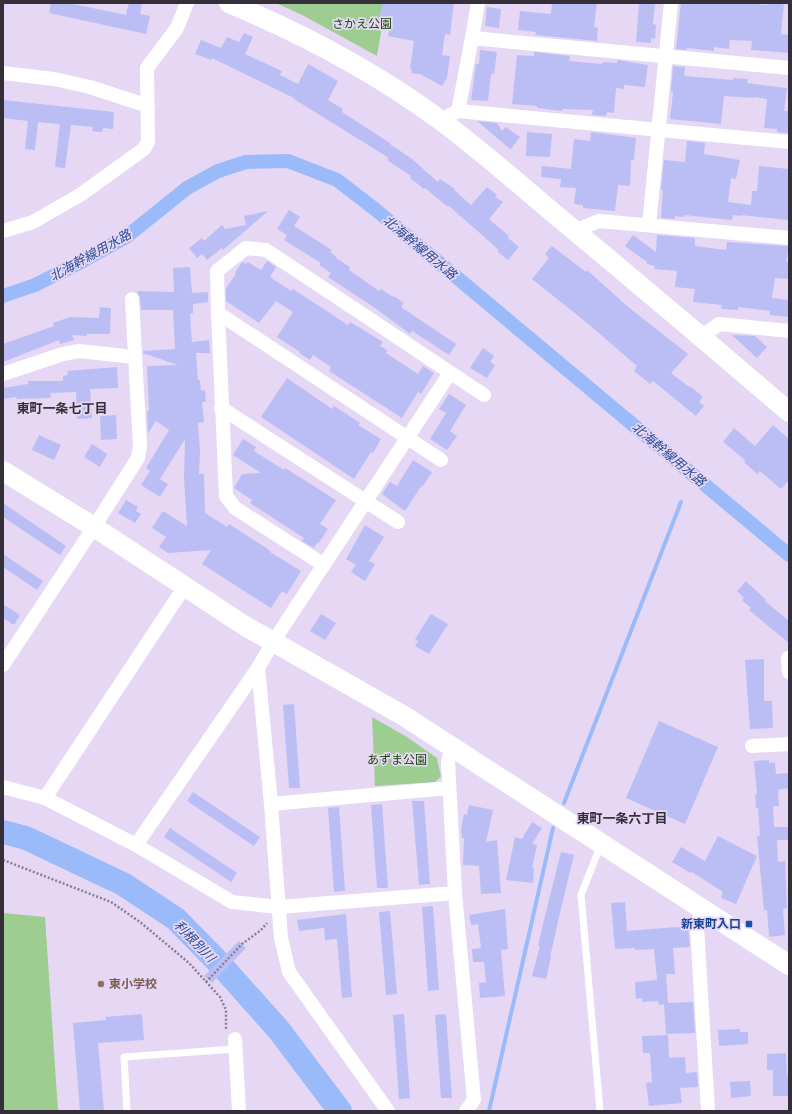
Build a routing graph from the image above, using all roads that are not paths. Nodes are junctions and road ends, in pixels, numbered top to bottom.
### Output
1 (187, 3) edge
2 (229, 3) edge
3 (478, 3) edge
4 (671, 3) edge
5 (472, 38) junction
6 (666, 56) junction
7 (789, 68) edge
8 (3, 74) edge
9 (148, 106) junction
10 (458, 111) junction
11 (441, 121) junction
12 (659, 130) junction
13 (789, 142) edge
14 (649, 225) junction
15 (3, 231) edge
16 (574, 231) junction
17 (789, 238) edge
18 (132, 299) dead end
19 (218, 313) junction
20 (789, 331) edge
21 (702, 337) junction
22 (134, 357) junction
23 (450, 373) junction
24 (3, 374) edge
25 (484, 395) dead end
26 (222, 408) junction
27 (789, 412) edge
28 (407, 437) junction
29 (441, 460) dead end
30 (3, 472) edge
31 (365, 502) junction
32 (398, 522) dead end
33 (94, 527) junction
34 (324, 565) junction
35 (184, 586) junction
36 (273, 642) junction
37 (788, 658) dead end
38 (3, 664) edge
39 (258, 668) junction
40 (789, 672) edge
41 (789, 744) edge
42 (752, 746) dead end
43 (452, 747) junction
44 (3, 787) edge
45 (449, 788) junction
46 (45, 798) junction
47 (271, 804) junction
48 (601, 844) junction
49 (136, 845) junction
50 (455, 893) junction
51 (279, 907) junction
52 (701, 908) junction
53 (789, 965) edge
54 (232, 1041) joint
55 (127, 1111) edge
56 (239, 1111) edge
57 (388, 1111) edge
58 (466, 1111) edge
59 (600, 1111) edge
60 (708, 1111) edge

1 - 9 street
2 - 11 street
3 - 5 street
4 - 6 street
5 - 6 street
5 - 10 street
6 - 7 street
6 - 12 street
8 - 9 street
9 - 15 street
10 - 11 street
10 - 12 street
11 - 16 street
12 - 13 street
12 - 14 street
14 - 16 street
14 - 17 street
16 - 21 street
18 - 22 street
19 - 23 street
19 - 26 street
19 - 28 street
20 - 21 street
21 - 27 street
22 - 24 street
22 - 33 street
23 - 25 street
23 - 28 street
26 - 31 street
26 - 34 street
28 - 29 street
28 - 31 street
30 - 33 street
31 - 32 street
31 - 34 street
33 - 35 street
33 - 38 street
34 - 36 street
35 - 36 street
35 - 46 street
36 - 39 street
36 - 43 street
37 - 40 street
39 - 47 street
39 - 49 street
41 - 42 street
43 - 45 street
43 - 48 street
44 - 46 street
45 - 47 street
45 - 50 street
46 - 49 street
47 - 51 street
48 - 52 street
48 - 59 lane
49 - 51 street
50 - 51 street
50 - 58 street
51 - 57 street
52 - 53 street
52 - 60 street
54 - 55 lane
54 - 56 street

